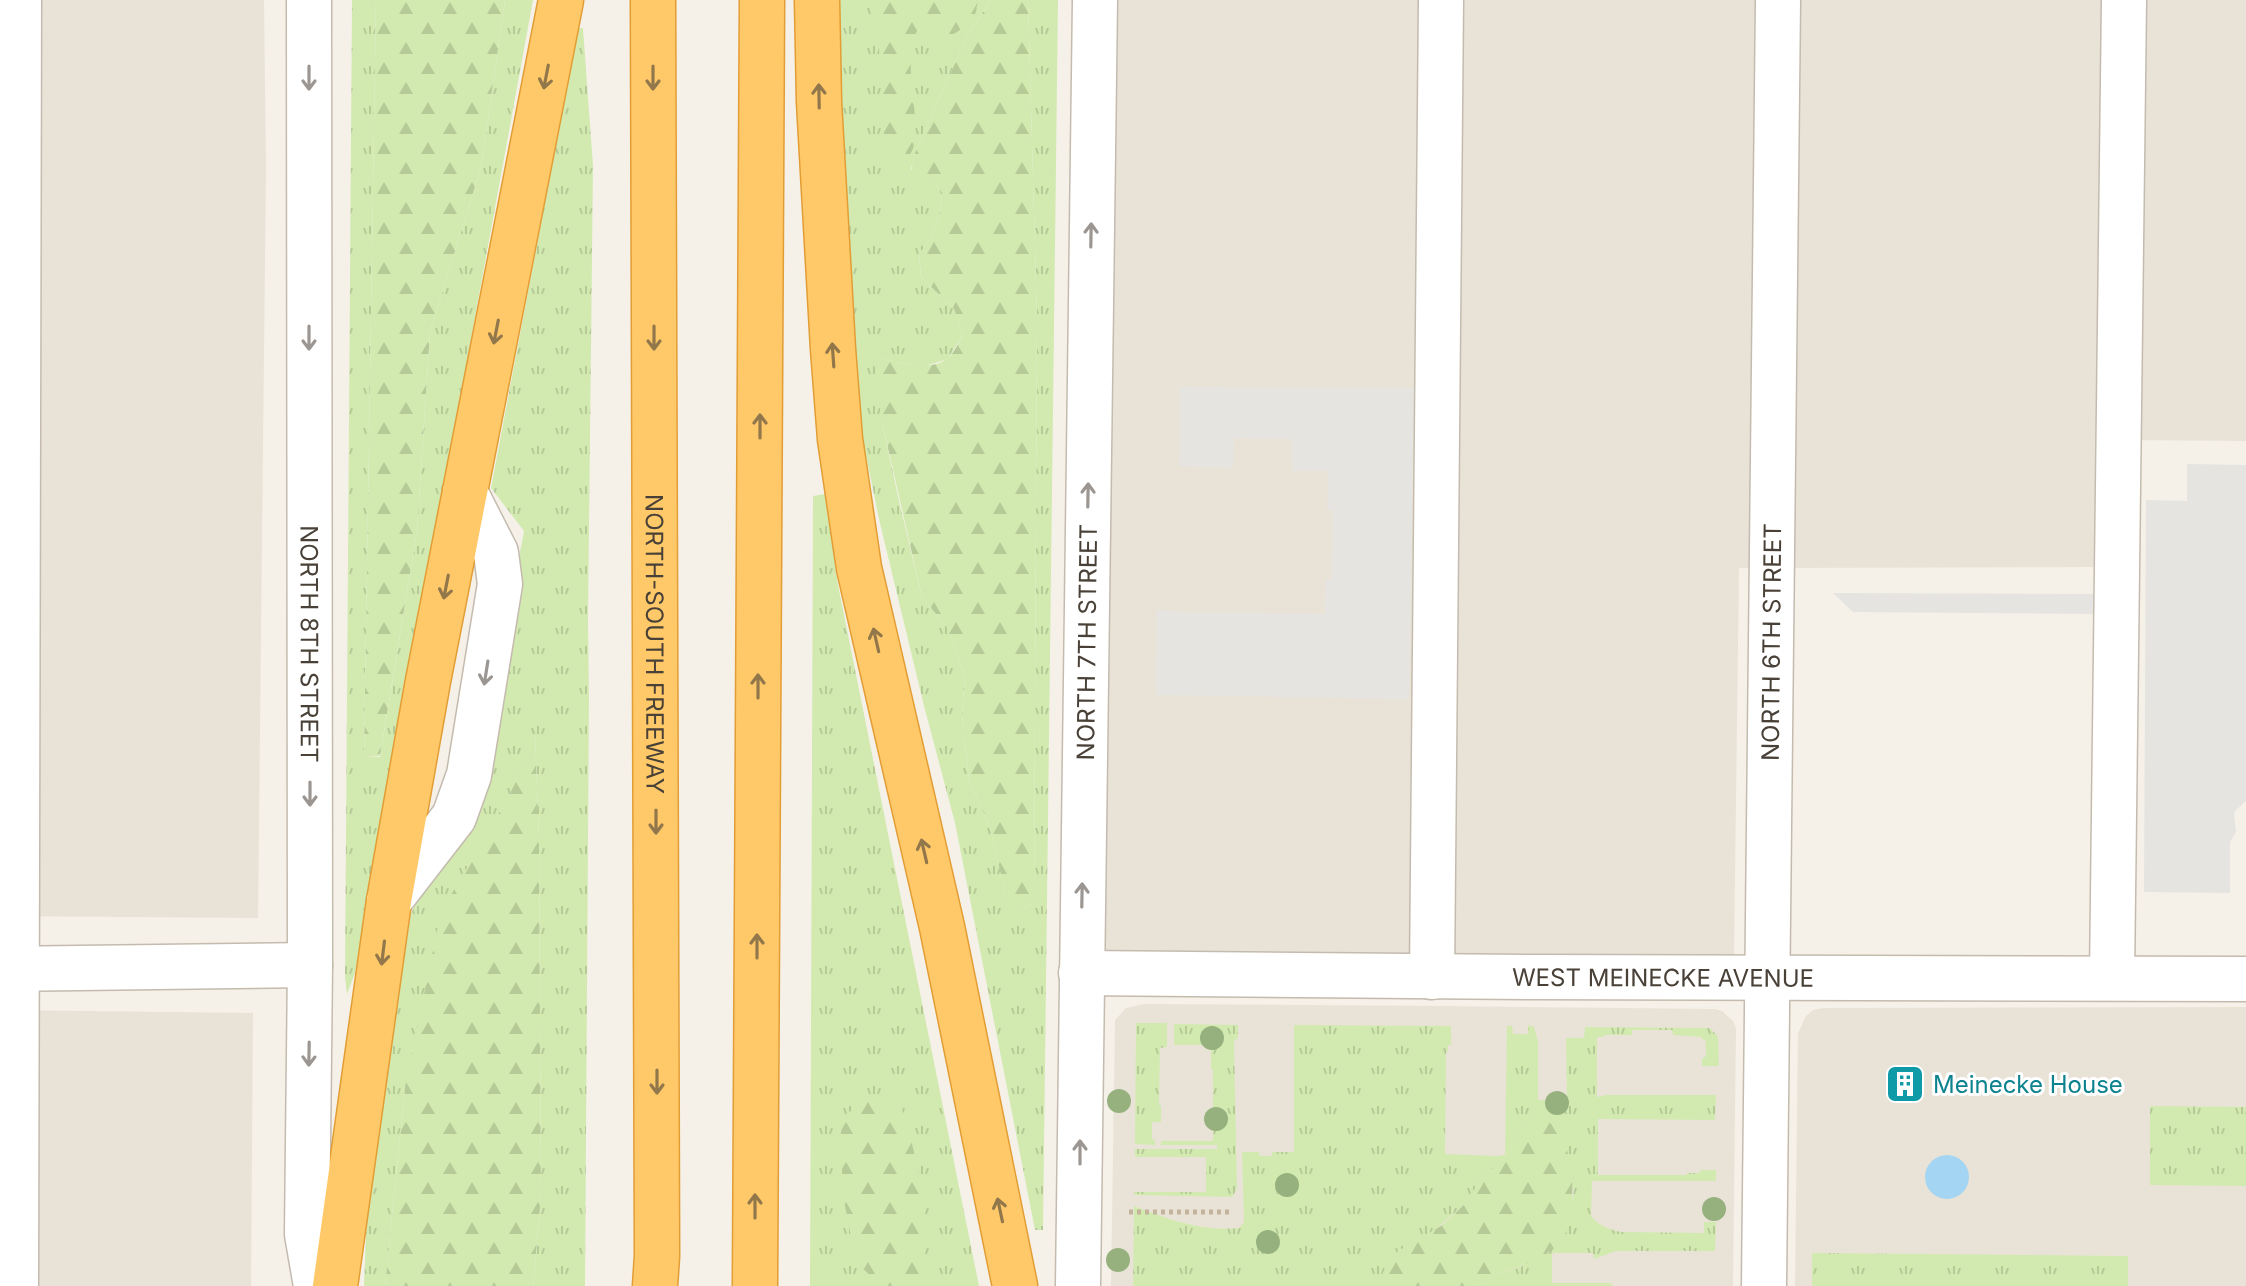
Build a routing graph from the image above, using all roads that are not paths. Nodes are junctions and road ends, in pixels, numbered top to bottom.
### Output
1 (19, 0) edge
2 (309, 0) edge
3 (561, 0) edge
4 (653, 0) edge
5 (762, 0) edge
6 (817, 0) edge
7 (1095, 0) edge
8 (1441, 0) edge
9 (1778, 0) edge
10 (2124, 0) edge
11 (465, 492) junction
12 (389, 901) junction
13 (310, 965) junction
14 (9, 969) edge
15 (1081, 973) junction
16 (1432, 977) junction
17 (1767, 977) junction
18 (2112, 977) junction
19 (2246, 979) edge
20 (16, 1286) edge
21 (316, 1286) edge
22 (335, 1286) edge
23 (655, 1286) edge
24 (755, 1286) edge
25 (1015, 1286) edge
26 (1078, 1286) edge
27 (1764, 1286) edge

1 - 14 street
2 -> 13 street, NORTH 8TH STREET
3 -> 11 highway
4 -> 23 highway, NORTH-SOUTH FREEWAY
24 -> 5 highway
25 -> 6 highway
15 -> 7 street, NORTH 7TH STREET
8 - 16 street
9 - 17 street, NORTH 6TH STREET
10 - 18 street
11 -> 12 highway
11 -> 12 street
12 -> 22 highway
13 - 14 street
13 -> 21 street, NORTH 8TH STREET
14 - 20 street
15 - 16 street, WEST MEINECKE AVENUE
26 -> 15 street, NORTH 7TH STREET
16 - 17 street, WEST MEINECKE AVENUE
17 - 18 street, WEST MEINECKE AVENUE
17 - 27 street, NORTH 6TH STREET
18 - 19 street, WEST MEINECKE AVENUE

